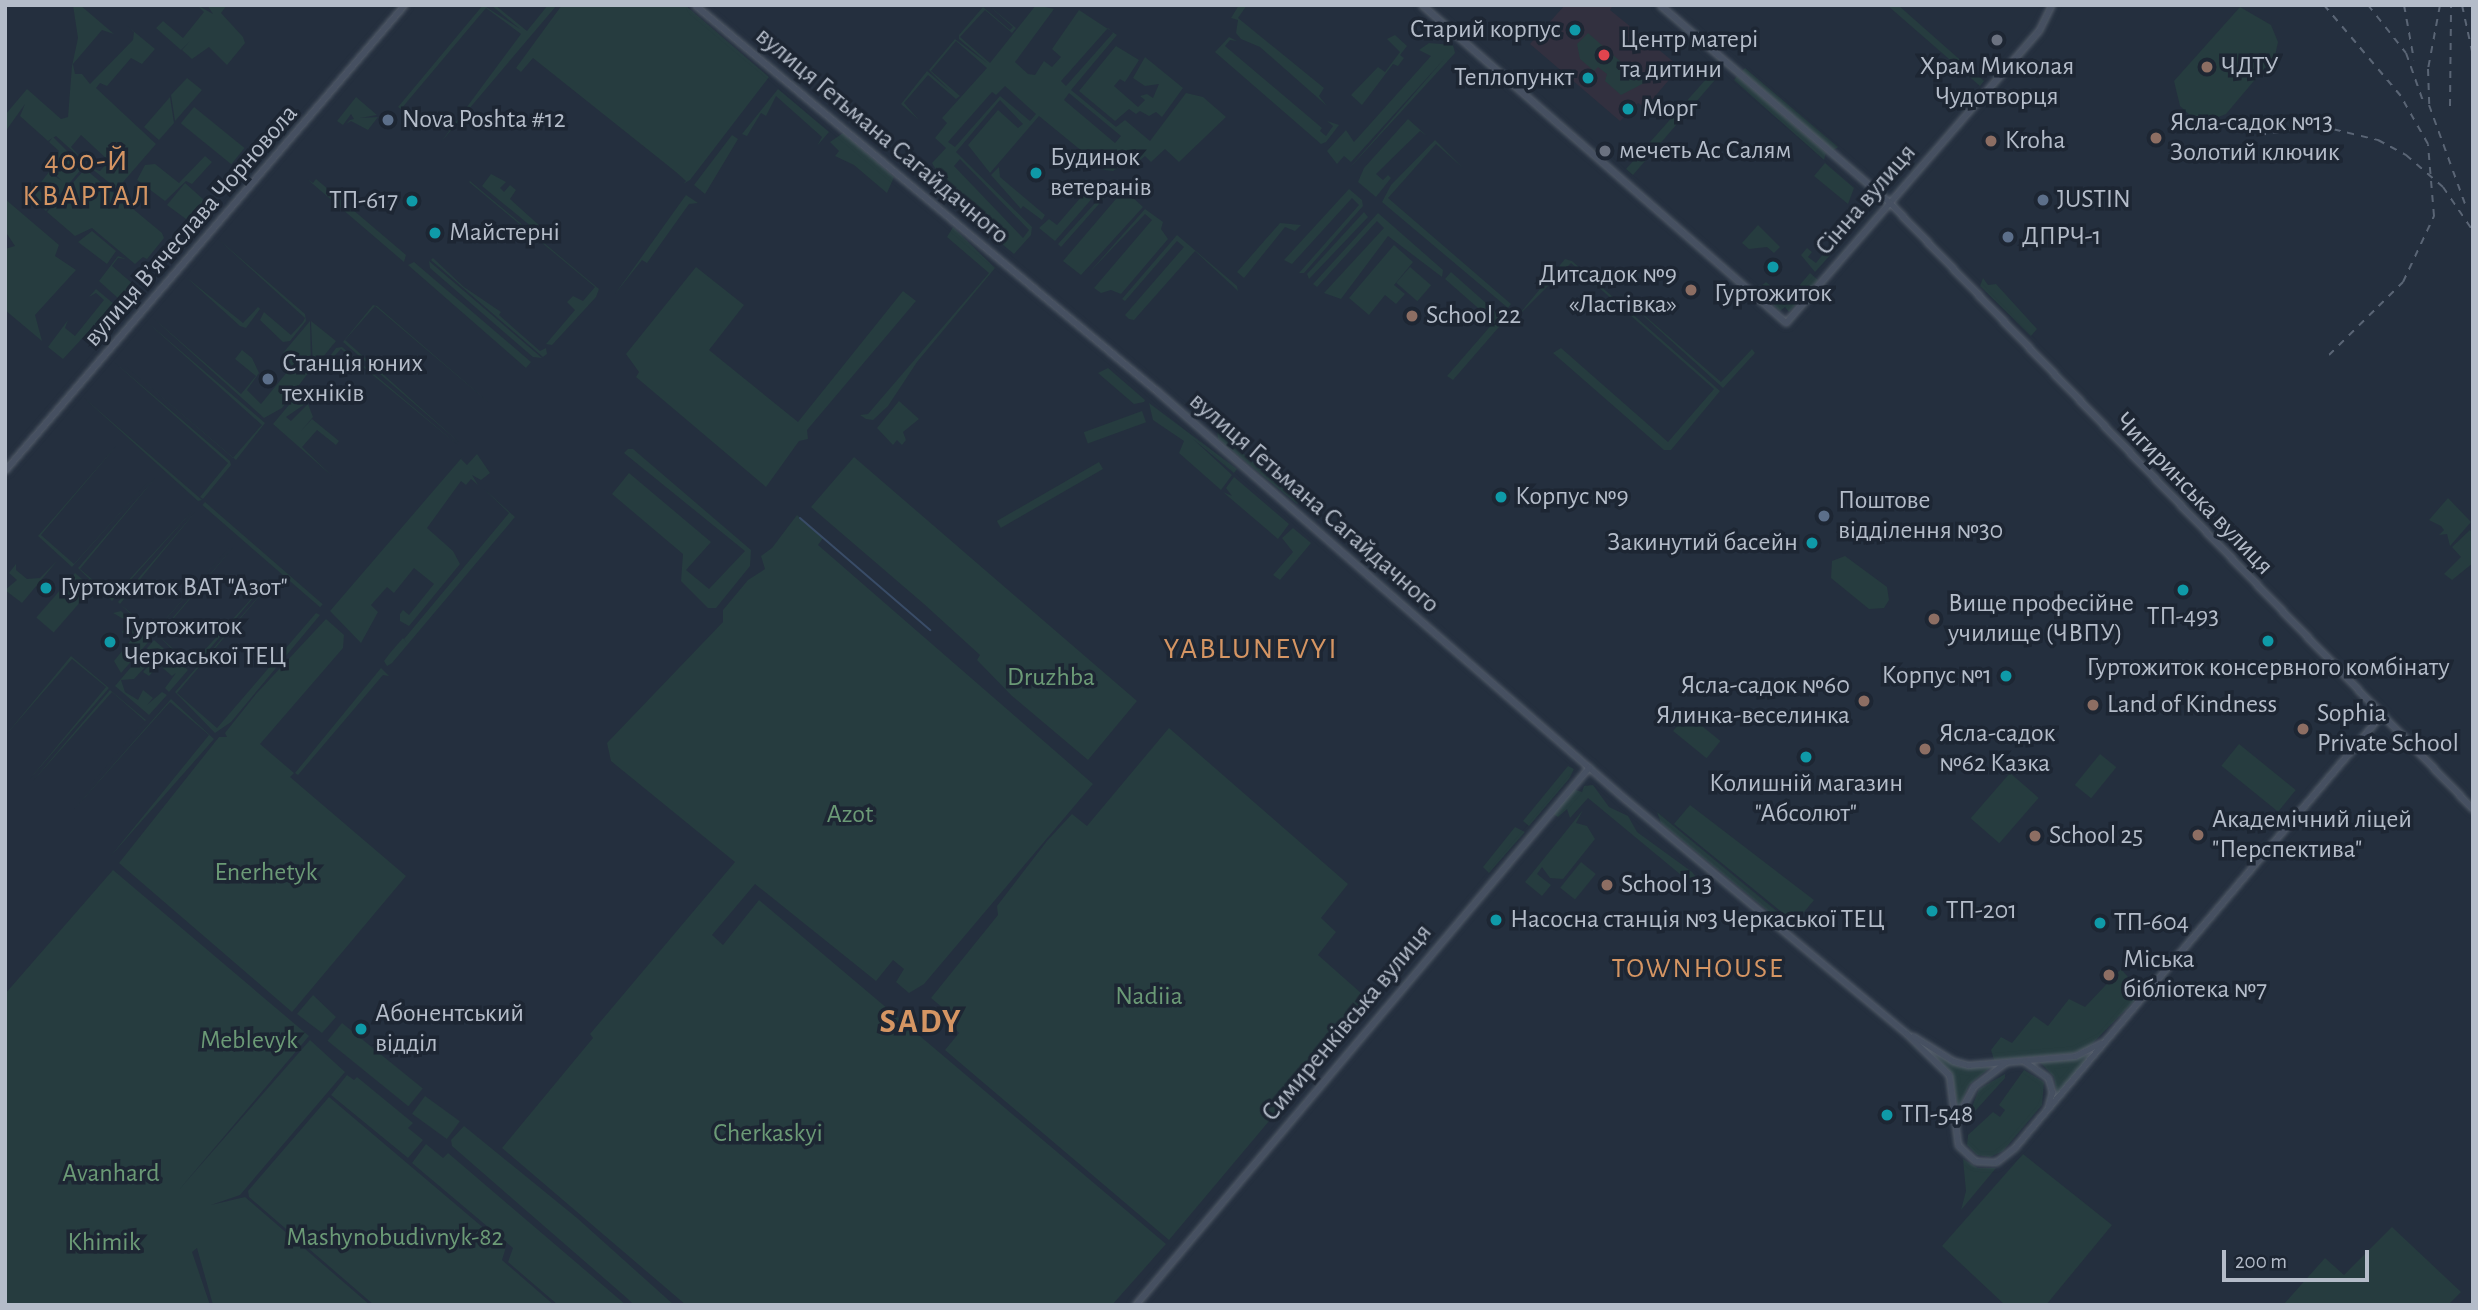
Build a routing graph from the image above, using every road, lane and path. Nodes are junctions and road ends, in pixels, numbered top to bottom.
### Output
1 (404, 5) edge
2 (695, 5) edge
3 (1423, 5) edge
4 (1660, 5) edge
5 (2052, 5) edge
6 (2045, 8) edge
7 (1890, 203) junction
8 (5, 470) edge
9 (2381, 715) junction
10 (1589, 767) junction
11 (2473, 809) edge
12 (1906, 1033) junction
13 (2101, 1043) junction
14 (2024, 1061) junction
15 (2007, 1063) junction
16 (2048, 1107) junction
17 (1955, 1120) junction
18 (1135, 1305) edge

1 - 8 main road, вулиця Вʼячеслава Чорновола
2 - 10 main road, вулиця Гетьмана Сагайдачного
3 - 7 main road, Сінна вулиця
4 - 7 main road, Чигиринська вулиця
5 - 6 main road, Сінна вулиця
6 - 7 main road, Сінна вулиця
7 - 9 main road, Чигиринська вулиця
9 - 11 main road, Чигиринська вулиця
9 - 13 main road
10 - 12 main road, вулиця Гетьмана Сагайдачного
10 - 18 main road, Симиренківська вулиця
12 - 15 main road, вулиця Гетьмана Сагайдачного
12 - 17 main road, вулиця Гетьмана Сагайдачного
13 - 14 main road
13 - 16 main road
14 - 15 main road
14 - 16 main road
15 - 17 main road
16 - 17 main road

